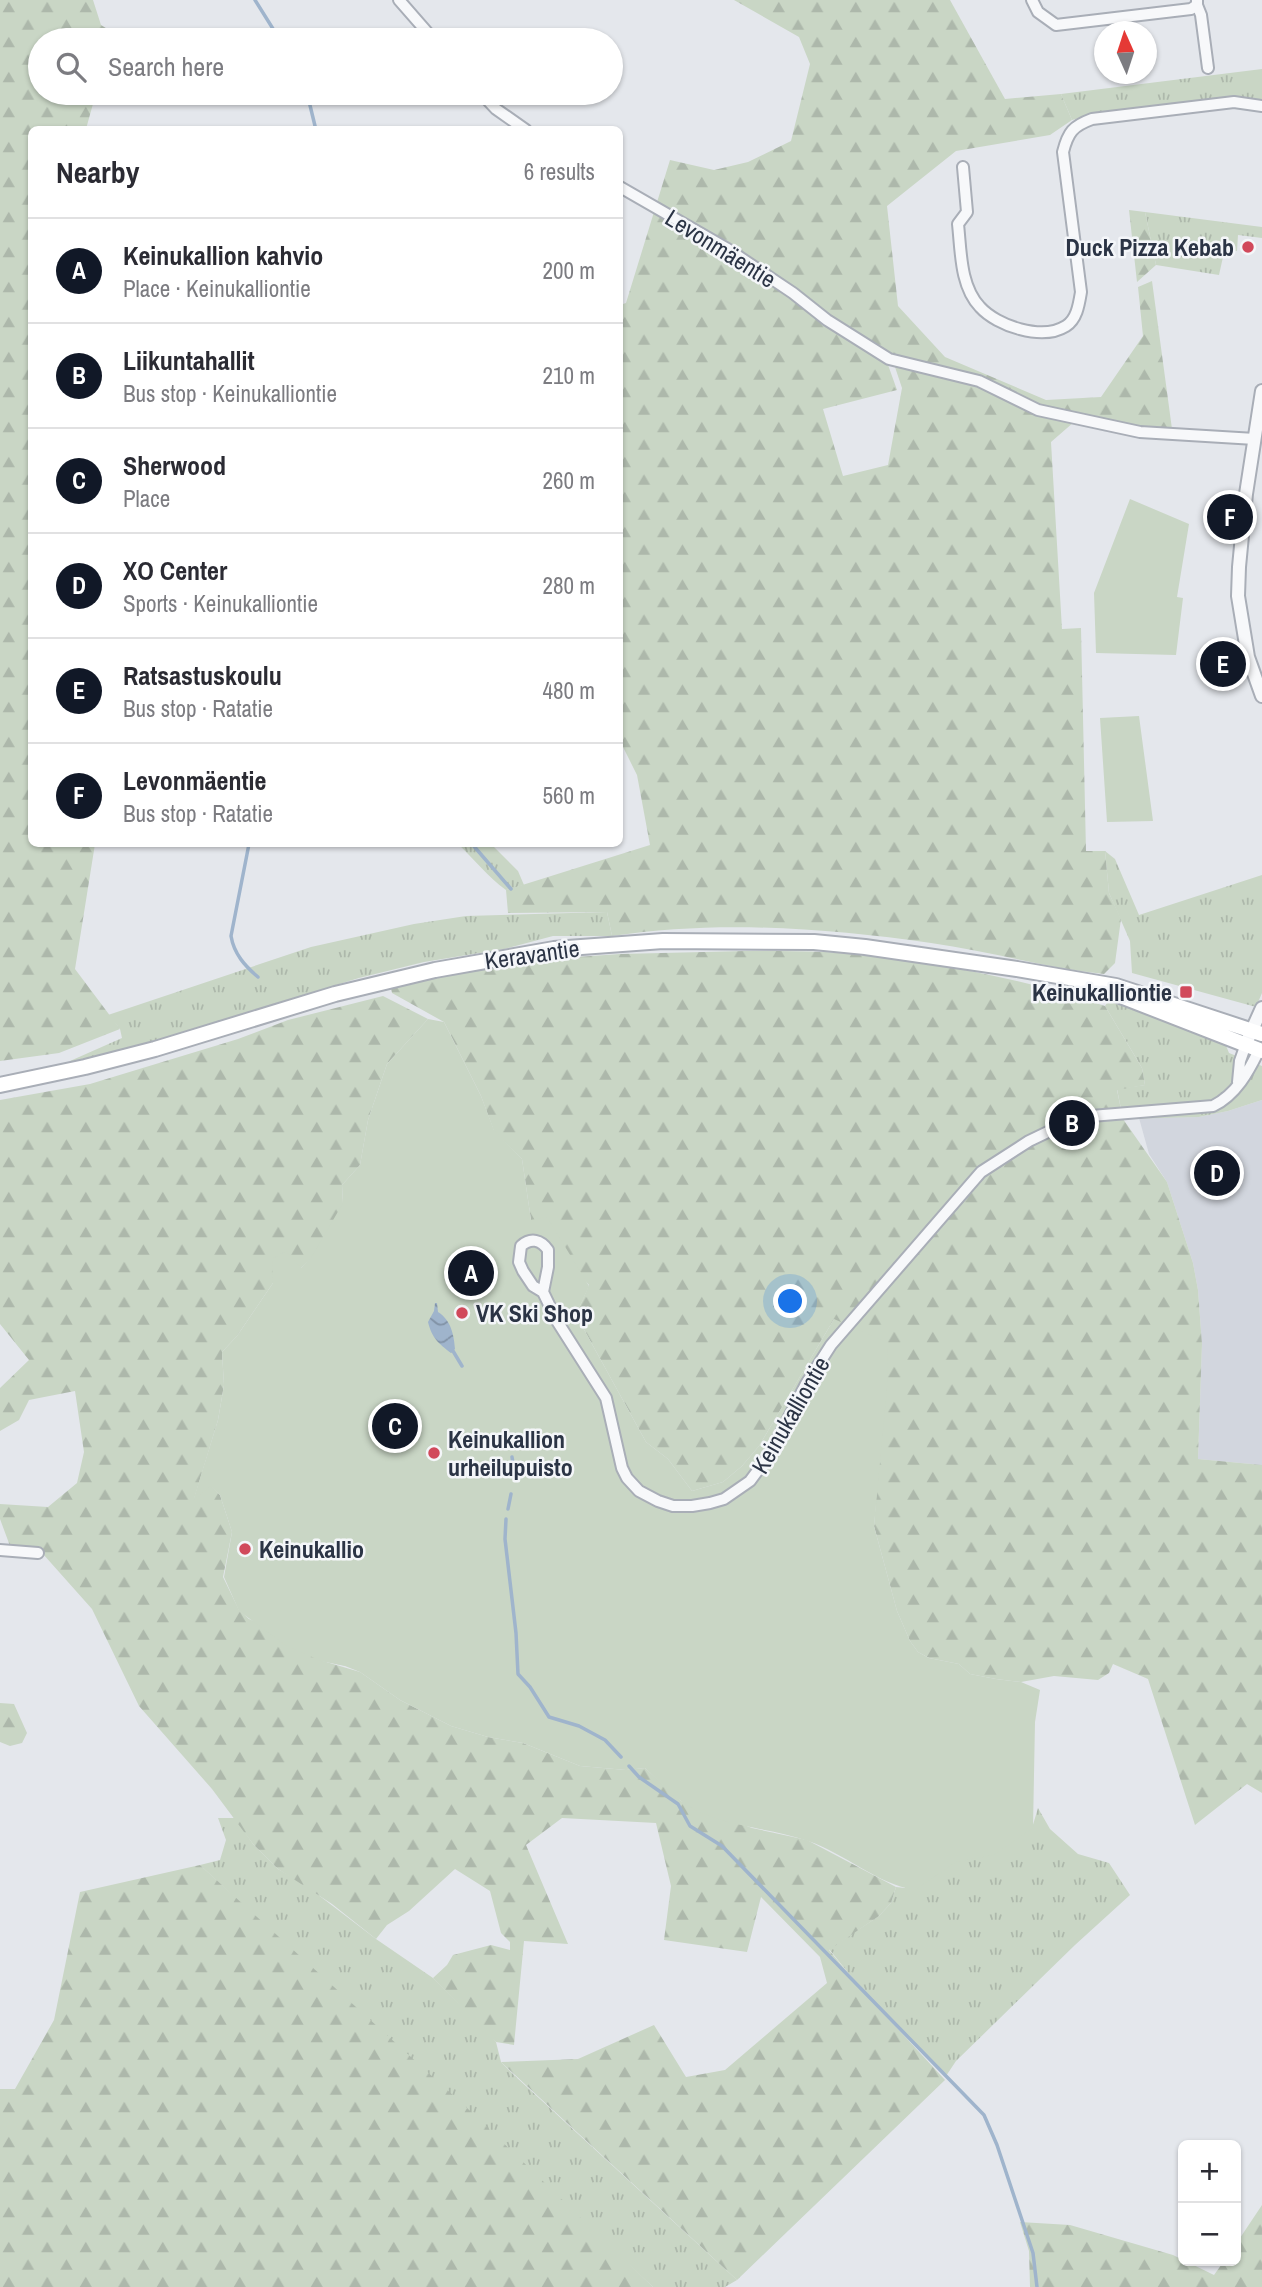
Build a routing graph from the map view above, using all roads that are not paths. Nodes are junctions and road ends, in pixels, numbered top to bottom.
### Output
1 (399, 0) edge
2 (1032, 0) edge
3 (1197, 3) edge
4 (424, 28) edge
5 (1208, 68) dead end
6 (492, 105) edge
7 (1262, 106) edge
8 (520, 126) edge
9 (963, 167) dead end
10 (623, 189) edge
11 (1262, 391) edge
12 (1255, 439) junction
13 (1262, 696) edge
14 (1077, 981) junction
15 (1262, 1008) edge
16 (1257, 1032) edge
17 (1257, 1047) edge
18 (0, 1085) edge
19 (543, 1292) dead end
20 (0, 1550) edge
21 (38, 1553) dead end

1 - 4 street
2 - 3 street
3 - 5 street
6 - 8 street
7 - 9 street
10 - 12 street, Levonmäentie
11 - 12 street
12 - 13 street
14 - 16 main road, Keravantie
14 - 17 main road, Keravantie
14 - 18 main road, Keravantie
15 - 16 street
16 - 17 street
17 - 19 street, Keinukalliontie
20 - 21 street

